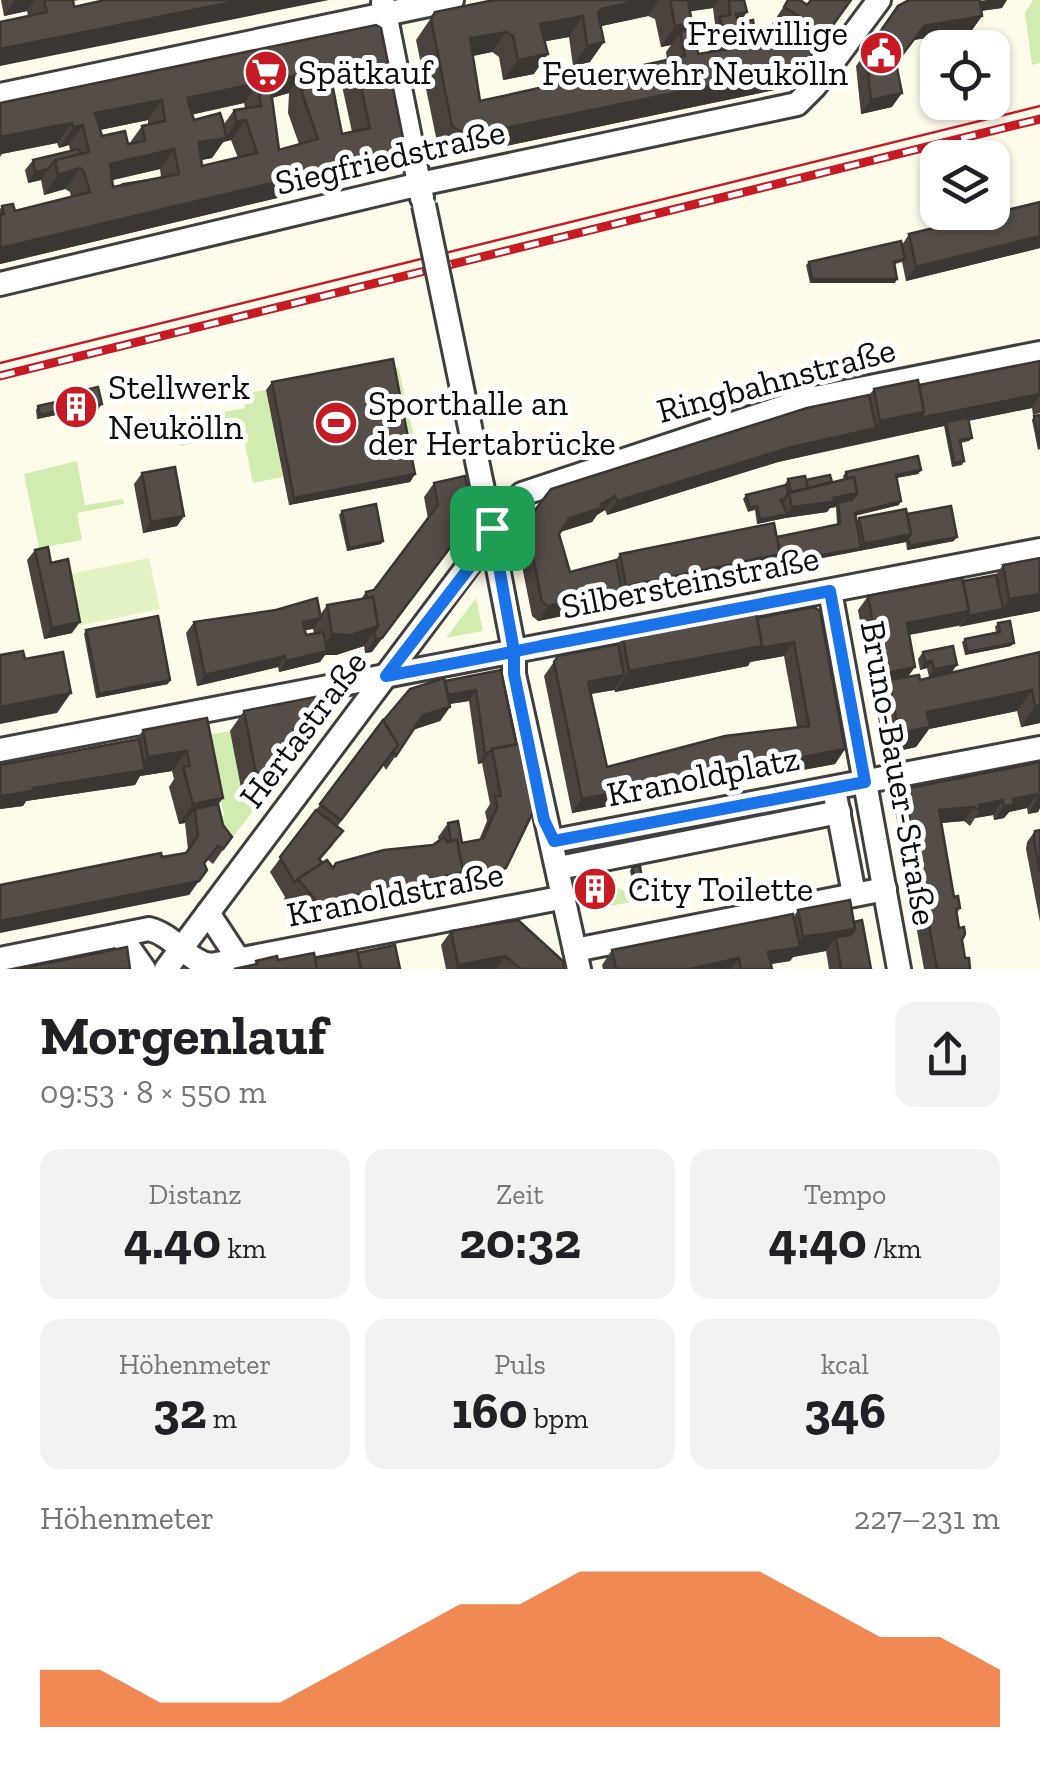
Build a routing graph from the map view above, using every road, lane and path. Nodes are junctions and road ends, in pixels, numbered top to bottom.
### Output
1 (452, 0) edge
2 (879, 0) edge
3 (384, 7) edge
4 (0, 95) edge
5 (422, 195) junction
6 (0, 284) edge
7 (1040, 354) edge
8 (492, 528) junction
9 (1040, 550) edge
10 (830, 591) junction
11 (514, 651) junction
12 (386, 676) junction
13 (1040, 748) edge
14 (0, 750) edge
15 (865, 782) junction
16 (834, 786) junction
17 (838, 812) junction
18 (554, 841) junction
19 (559, 868) junction
20 (885, 888) junction
21 (854, 894) junction
22 (565, 897) junction
23 (208, 912) junction
24 (120, 935) junction
25 (183, 946) junction
26 (0, 959) edge
27 (577, 959) edge
28 (238, 960) junction
29 (144, 969) edge
30 (166, 969) edge
31 (899, 969) edge

1 - 3 street
2 - 5 street, Siegfriedstraße
3 - 4 street
3 - 5 street
5 - 6 street, Siegfriedstraße
5 - 8 street, bridge
7 - 8 street, Ringbahnstraße
8 - 11 street
8 - 12 street, Hertastraße
9 - 10 street, Silbersteinstraße
10 - 11 street, Silbersteinstraße
10 - 15 street, Bruno-Bauer-Straße
11 - 12 street, Silbersteinstraße
11 - 18 street
12 - 14 street, Silbersteinstraße
12 - 23 street, Hertastraße
13 - 15 street, Kranoldplatz
15 - 16 street, Kranoldplatz
15 - 20 street, Bruno-Bauer-Straße
16 - 17 street
16 - 18 street, Kranoldplatz
17 - 19 street
17 - 21 street
18 - 19 street
19 - 22 street
20 - 21 street
20 - 31 street, Bruno-Bauer-Straße
21 - 27 street
22 - 27 street
22 - 28 street, Kranoldstraße
23 - 25 street, Hertastraße
23 - 28 street
24 - 25 street, Kranoldstraße
24 - 26 street, Kranoldstraße
24 - 29 street
25 - 28 street, Kranoldstraße
25 - 30 street, Hertastraße

